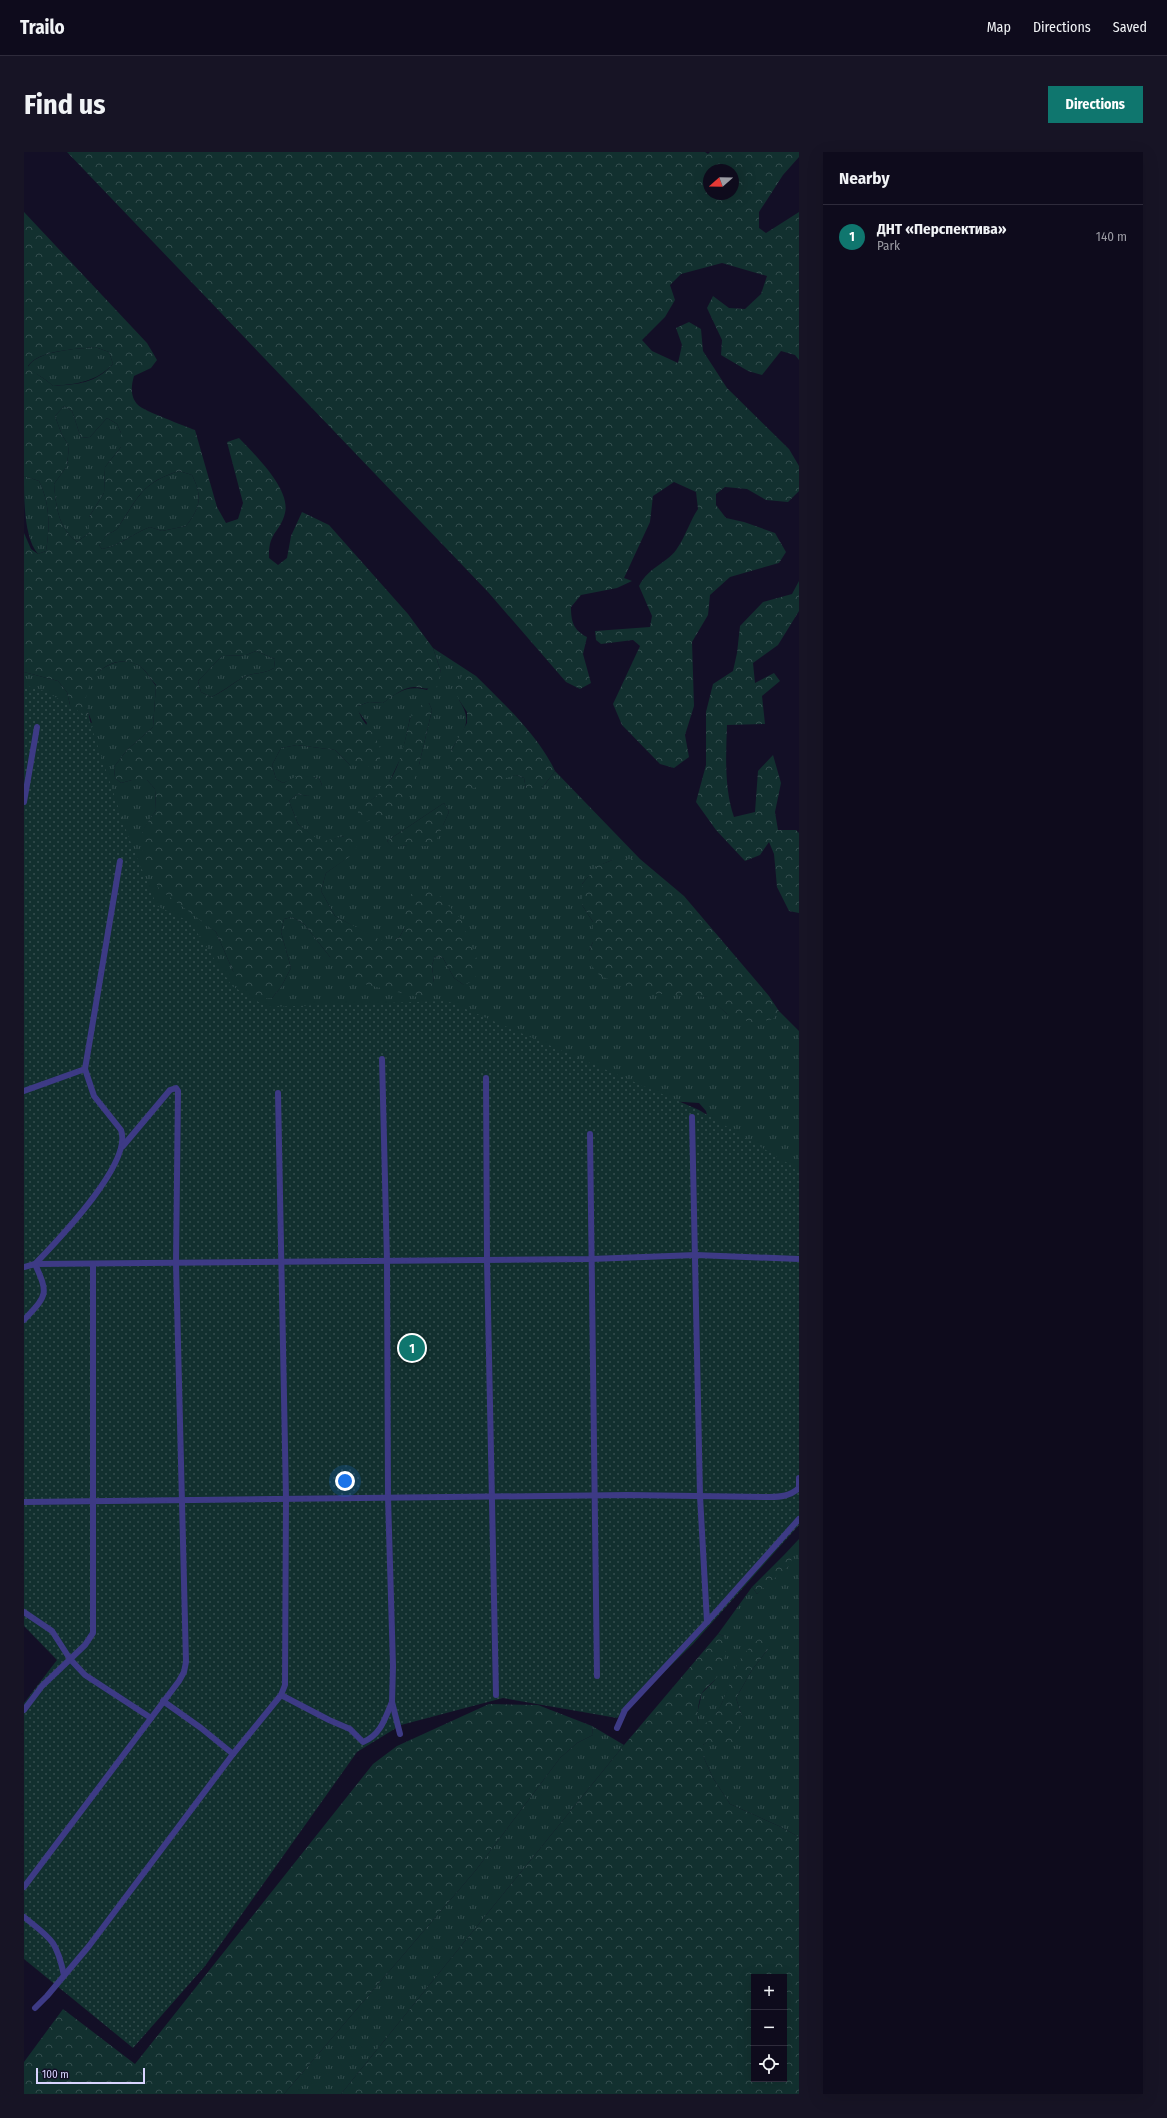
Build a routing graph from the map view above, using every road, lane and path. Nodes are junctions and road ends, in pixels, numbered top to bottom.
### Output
1 (37, 727) dead end
2 (24, 802) edge
3 (120, 861) dead end
4 (382, 1059) dead end
5 (86, 1070) junction
6 (486, 1078) dead end
7 (24, 1091) edge
8 (278, 1093) dead end
9 (692, 1117) dead end
10 (590, 1134) dead end
11 (123, 1146) junction
12 (696, 1255) junction
13 (591, 1259) junction
14 (799, 1259) edge
15 (487, 1260) junction
16 (387, 1261) junction
17 (282, 1262) junction
18 (176, 1263) junction
19 (35, 1264) junction
20 (93, 1264) junction
21 (25, 1267) edge
22 (24, 1320) edge
23 (799, 1478) edge
24 (799, 1488) edge
25 (594, 1495) junction
26 (491, 1496) junction
27 (700, 1496) junction
28 (388, 1497) junction
29 (286, 1498) junction
30 (182, 1499) junction
31 (94, 1501) junction
32 (24, 1502) edge
33 (799, 1519) edge
34 (24, 1612) edge
35 (707, 1622) junction
36 (70, 1659) junction
37 (597, 1676) dead end
38 (281, 1695) junction
39 (496, 1695) dead end
40 (163, 1701) junction
41 (392, 1702) junction
42 (24, 1710) edge
43 (151, 1718) junction
44 (617, 1728) dead end
45 (400, 1734) dead end
46 (233, 1754) junction
47 (24, 1888) edge
48 (24, 1917) edge
49 (64, 1975) junction
50 (35, 2008) dead end

1 - 2 street
3 - 5 street
4 - 16 street
5 - 7 street
5 - 11 street
6 - 15 street
8 - 17 street
9 - 12 street
10 - 13 street
11 - 18 street
11 - 19 street
12 - 13 street
12 - 14 street
12 - 27 street
13 - 15 street
13 - 25 street
15 - 16 street
15 - 26 street
16 - 17 street
16 - 28 street
17 - 18 street
17 - 29 street
18 - 20 street
18 - 30 street
19 - 20 street
19 - 21 street
19 - 22 street
20 - 31 street
23 - 24 street
24 - 27 street
25 - 26 street
25 - 27 street
25 - 37 street
26 - 28 street
26 - 39 street
27 - 35 street
28 - 29 street
28 - 41 street
29 - 30 street
29 - 38 street
30 - 31 street
30 - 40 street
31 - 32 street
31 - 36 street
33 - 35 street
34 - 36 street
35 - 44 street
36 - 42 street
36 - 43 street
38 - 41 street
38 - 46 street
40 - 43 street
40 - 46 street
41 - 45 street
43 - 47 street
46 - 49 street
48 - 49 street
49 - 50 street

